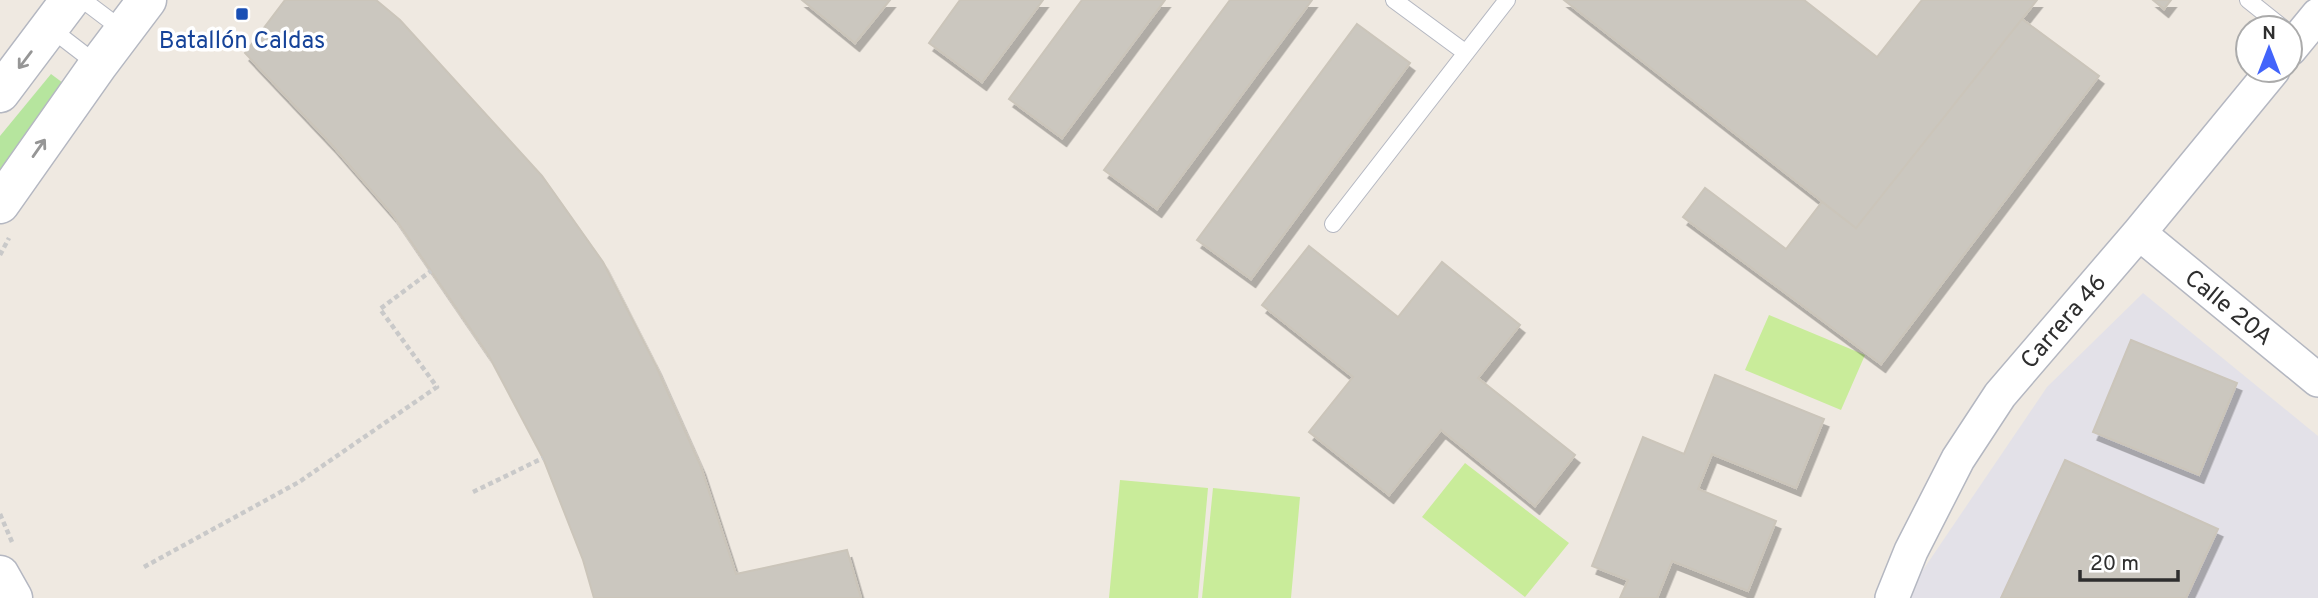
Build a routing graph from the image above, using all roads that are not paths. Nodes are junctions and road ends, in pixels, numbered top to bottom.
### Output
1 (83, 0) edge
2 (147, 0) edge
3 (1394, 0) edge
4 (1507, 0) edge
5 (2248, 0) edge
6 (2313, 0) edge
7 (2318, 4) edge
8 (59, 13) edge
9 (2268, 14) edge
10 (124, 31) junction
11 (1466, 53) junction
12 (97, 65) junction
13 (2261, 84) edge
14 (0, 93) edge
15 (0, 204) edge
16 (1334, 223) dead end
17 (2139, 233) junction
18 (2318, 380) edge
19 (0, 575) edge
20 (13, 598) edge
21 (1892, 598) edge

1 - 10 lane
2 - 10 main road
3 - 11 lane
4 - 11 lane
5 - 9 lane
6 - 7 lane
8 - 12 lane
8 -> 14 main road
10 - 12 main road
11 - 16 lane
15 -> 12 main road
13 - 17 street, Carrera 46
17 - 18 street, Calle 20A
17 - 21 street, Carrera 46
19 - 20 main road

